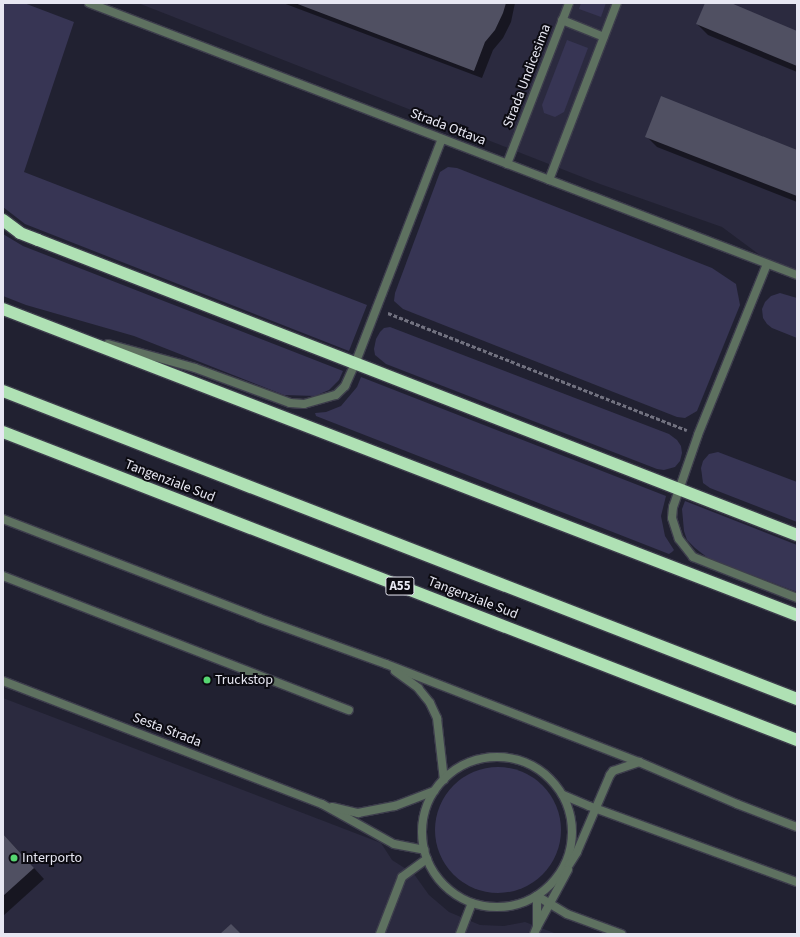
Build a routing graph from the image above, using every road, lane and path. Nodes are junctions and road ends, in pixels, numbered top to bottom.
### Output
1 (89, 3) edge
2 (569, 3) edge
3 (617, 3) edge
4 (562, 20) junction
5 (604, 37) junction
6 (442, 139) junction
7 (506, 164) junction
8 (549, 180) junction
9 (3, 220) edge
10 (767, 264) junction
11 (797, 275) edge
12 (376, 308) junction
13 (3, 309) edge
14 (62, 331) junction
15 (355, 364) junction
16 (3, 391) edge
17 (3, 432) edge
18 (698, 435) junction
19 (680, 490) junction
20 (3, 518) edge
21 (797, 535) edge
22 (3, 576) edge
23 (797, 598) edge
24 (797, 615) edge
25 (386, 664) junction
26 (3, 681) edge
27 (797, 699) edge
28 (349, 710) dead end
29 (797, 740) edge
30 (639, 762) junction
31 (444, 780) junction
32 (434, 791) junction
33 (563, 795) junction
34 (322, 804) junction
35 (595, 808) junction
36 (797, 827) edge
37 (424, 850) junction
38 (577, 852) junction
39 (427, 859) junction
40 (797, 882) edge
41 (552, 883) junction
42 (537, 896) junction
43 (472, 903) junction
44 (550, 904) junction
45 (536, 931) edge
46 (380, 934) edge
47 (460, 934) edge
48 (621, 934) edge

1 - 6 street, Strada Ottava
2 - 4 street, Strada Undicesima
3 - 5 street
4 - 5 street, Strada Undicesima
4 - 7 street, Strada Undicesima
5 - 8 street
6 - 7 street, Strada Ottava
6 - 12 street
7 - 8 street, Strada Ottava
8 - 10 street, Strada Ottava
9 - 15 highway
10 - 11 street, Strada Ottava
10 - 18 street
12 - 15 street
12 - 18 path
13 - 14 highway
14 - 15 street
14 - 24 highway
15 - 19 highway
16 - 27 highway, Tangenziale Sud
17 - 29 highway, Tangenziale Sud / A55
18 - 19 street
19 - 21 highway
19 - 23 street
20 - 25 street
22 - 28 street
25 - 30 street
25 - 31 street
26 - 34 street, Sesta Strada
30 - 35 street
30 - 36 street
31 - 32 street
31 - 33 street
32 - 34 street, Sesta Strada
32 - 37 street
33 - 35 street
33 - 41 street
34 - 37 street, Sesta Strada
35 - 38 street
35 - 40 street
37 - 39 street
38 - 41 street
38 - 44 street
39 - 43 street
39 - 46 street
41 - 42 street
42 - 43 street
42 - 44 street
42 - 45 street
43 - 47 street
44 - 45 street
44 - 48 street

